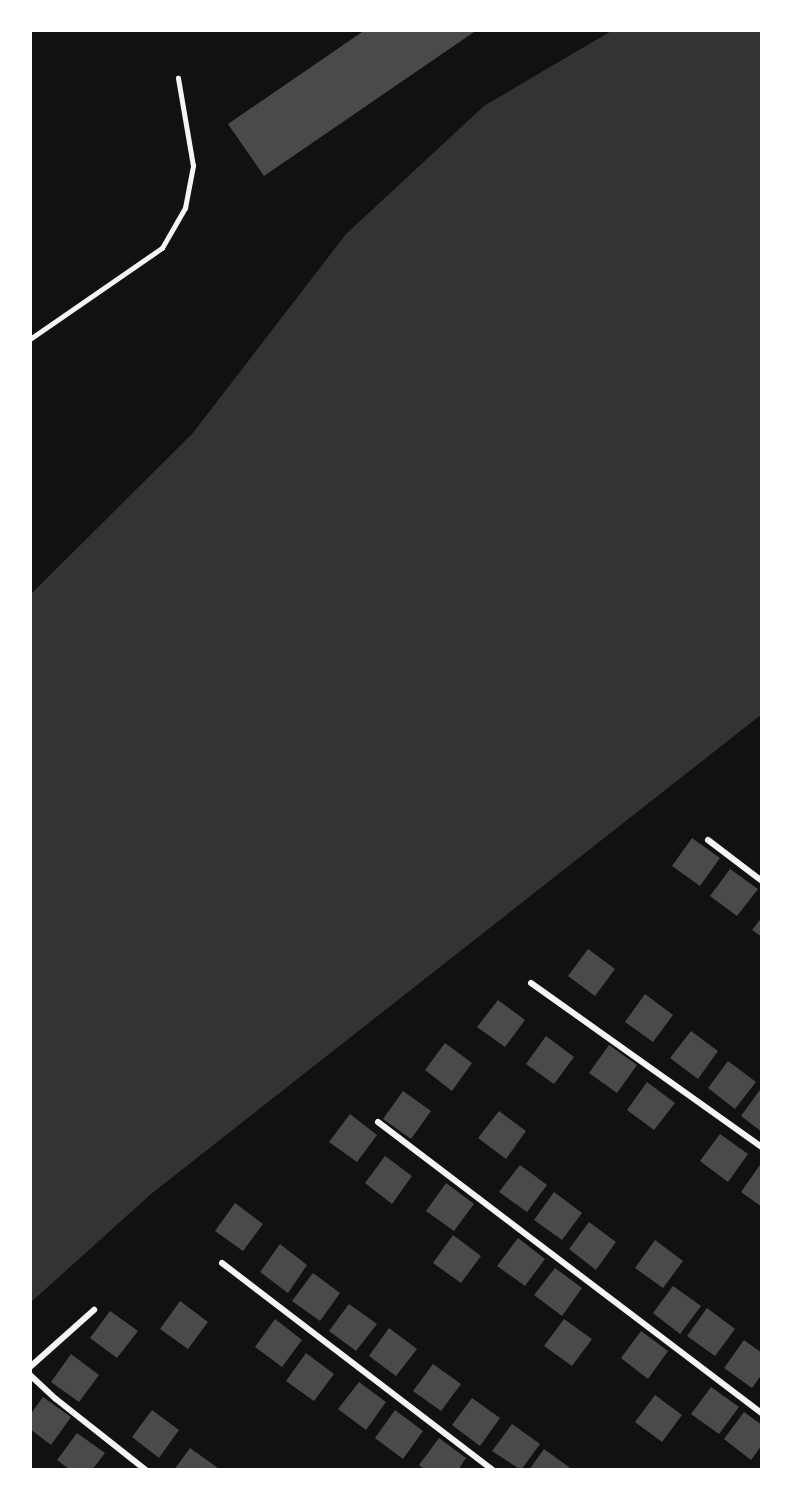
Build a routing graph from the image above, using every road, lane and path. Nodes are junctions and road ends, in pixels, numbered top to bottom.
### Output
1 (178, 78) dead end
2 (30, 339) edge
3 (708, 840) dead end
4 (762, 881) edge
5 (531, 983) dead end
6 (378, 1122) dead end
7 (762, 1148) edge
8 (222, 1263) dead end
9 (94, 1310) dead end
10 (30, 1367) edge
11 (30, 1375) edge
12 (762, 1413) edge
13 (146, 1470) edge
14 (493, 1470) edge

1 - 2 lane
3 - 4 street
5 - 7 street
6 - 12 street
8 - 14 street
9 - 10 street
11 - 13 street

